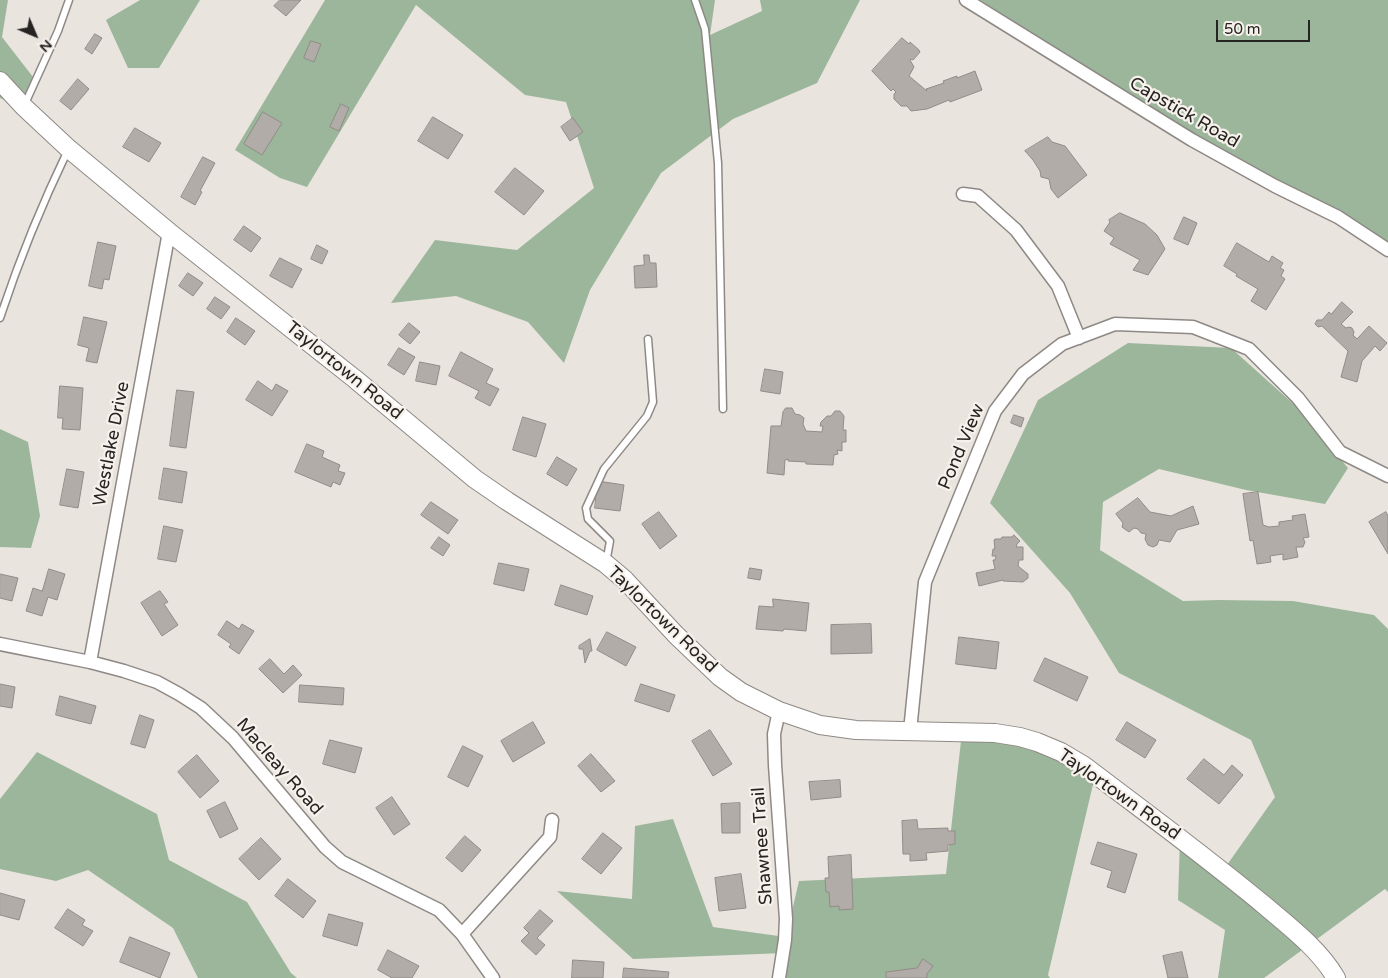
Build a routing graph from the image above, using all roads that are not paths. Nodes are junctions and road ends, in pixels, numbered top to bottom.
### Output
1 (69, 0) edge
2 (695, 0) edge
3 (966, 0) edge
4 (0, 81) edge
5 (24, 107) junction
6 (69, 149) junction
7 (963, 194) dead end
8 (170, 232) junction
9 (1388, 250) edge
10 (0, 318) edge
11 (1079, 338) junction
12 (648, 339) dead end
13 (723, 409) dead end
14 (1388, 476) edge
15 (606, 564) junction
16 (0, 644) edge
17 (90, 662) junction
18 (779, 711) junction
19 (910, 731) junction
20 (552, 820) dead end
21 (462, 934) junction
22 (493, 978) edge
23 (779, 978) edge
24 (1336, 978) edge

1 - 5 lane
2 - 13 lane
3 - 9 street, Capstick Road
4 - 5 street, Taylortown Road
5 - 6 street, Taylortown Road
6 - 8 street, Taylortown Road
6 - 10 lane
7 - 11 street
8 - 15 street, Taylortown Road
8 - 17 street, Westlake Drive
11 - 14 street, Pond View
11 - 19 street, Pond View
12 - 15 lane
15 - 18 street, Taylortown Road
16 - 17 street, Macleay Road
17 - 21 street, Macleay Road
18 - 19 street, Taylortown Road
18 - 23 street, Shawnee Trail
19 - 24 street, Taylortown Road
20 - 21 street
21 - 22 street, Macleay Road

